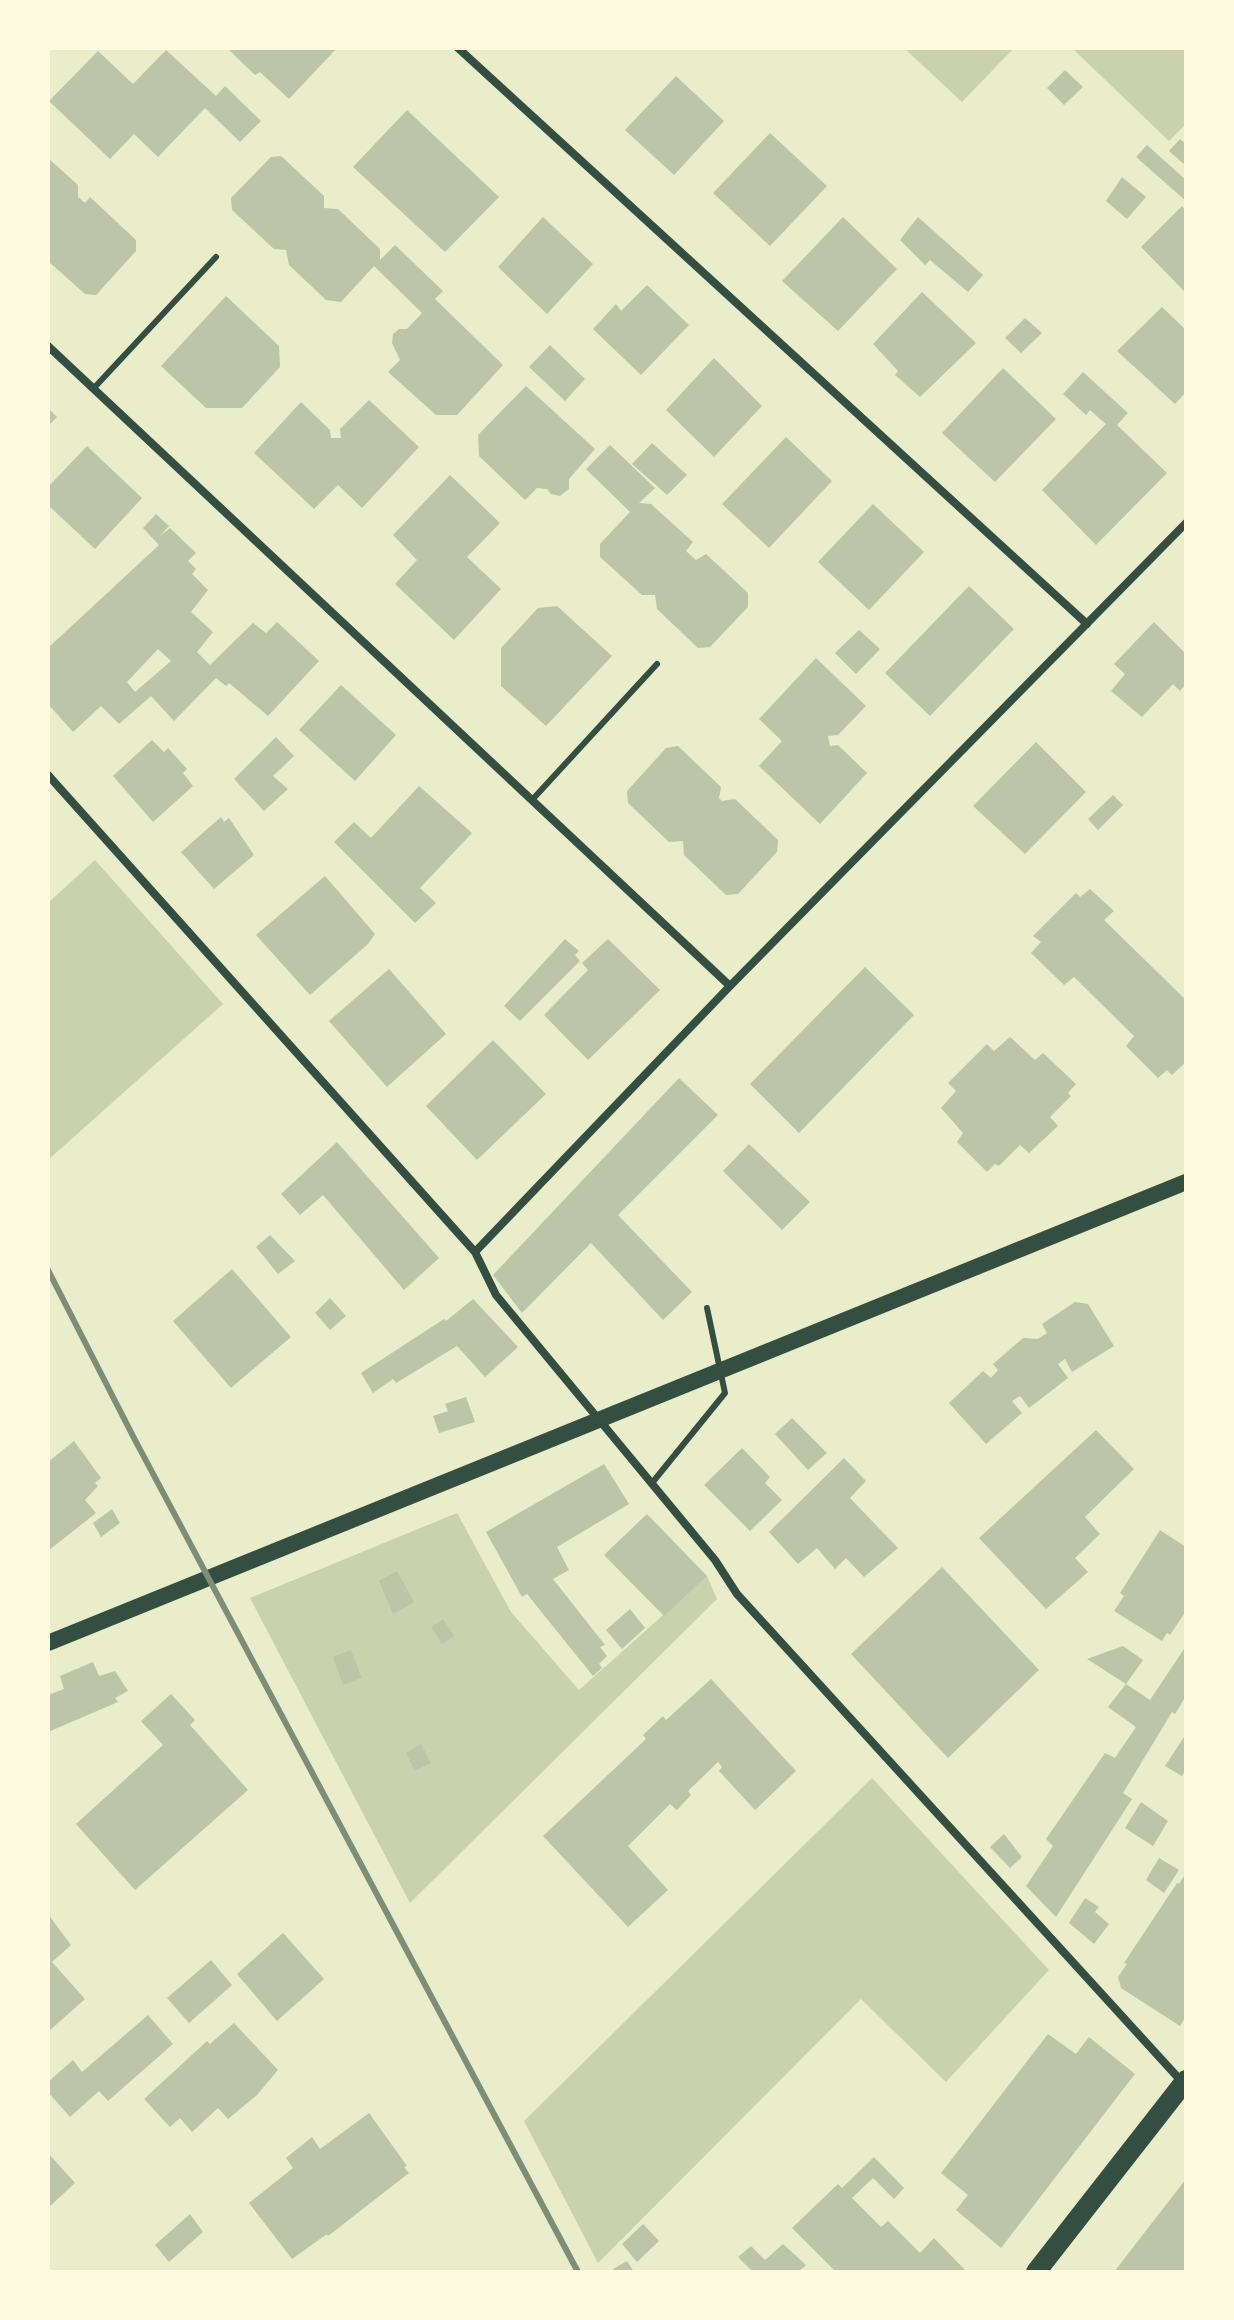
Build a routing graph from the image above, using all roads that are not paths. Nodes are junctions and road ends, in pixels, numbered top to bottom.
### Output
1 (458, 48) edge
2 (216, 257) dead end
3 (48, 346) edge
4 (93, 389) junction
5 (1186, 523) edge
6 (1087, 624) junction
7 (657, 664) dead end
8 (48, 775) edge
9 (532, 800) junction
10 (730, 986) junction
11 (1186, 1182) edge
12 (475, 1252) junction
13 (707, 1308) dead end
14 (652, 1483) junction
15 (48, 1643) edge
16 (1185, 2082) edge
17 (1036, 2272) edge

1 - 6 street
2 - 4 lane
3 - 4 street
4 - 9 street
5 - 6 street
6 - 10 street
7 - 9 lane
8 - 12 street
9 - 10 street
10 - 12 street
11 - 15 main road
12 - 14 street
13 - 14 lane
14 - 16 street
16 - 17 main road

